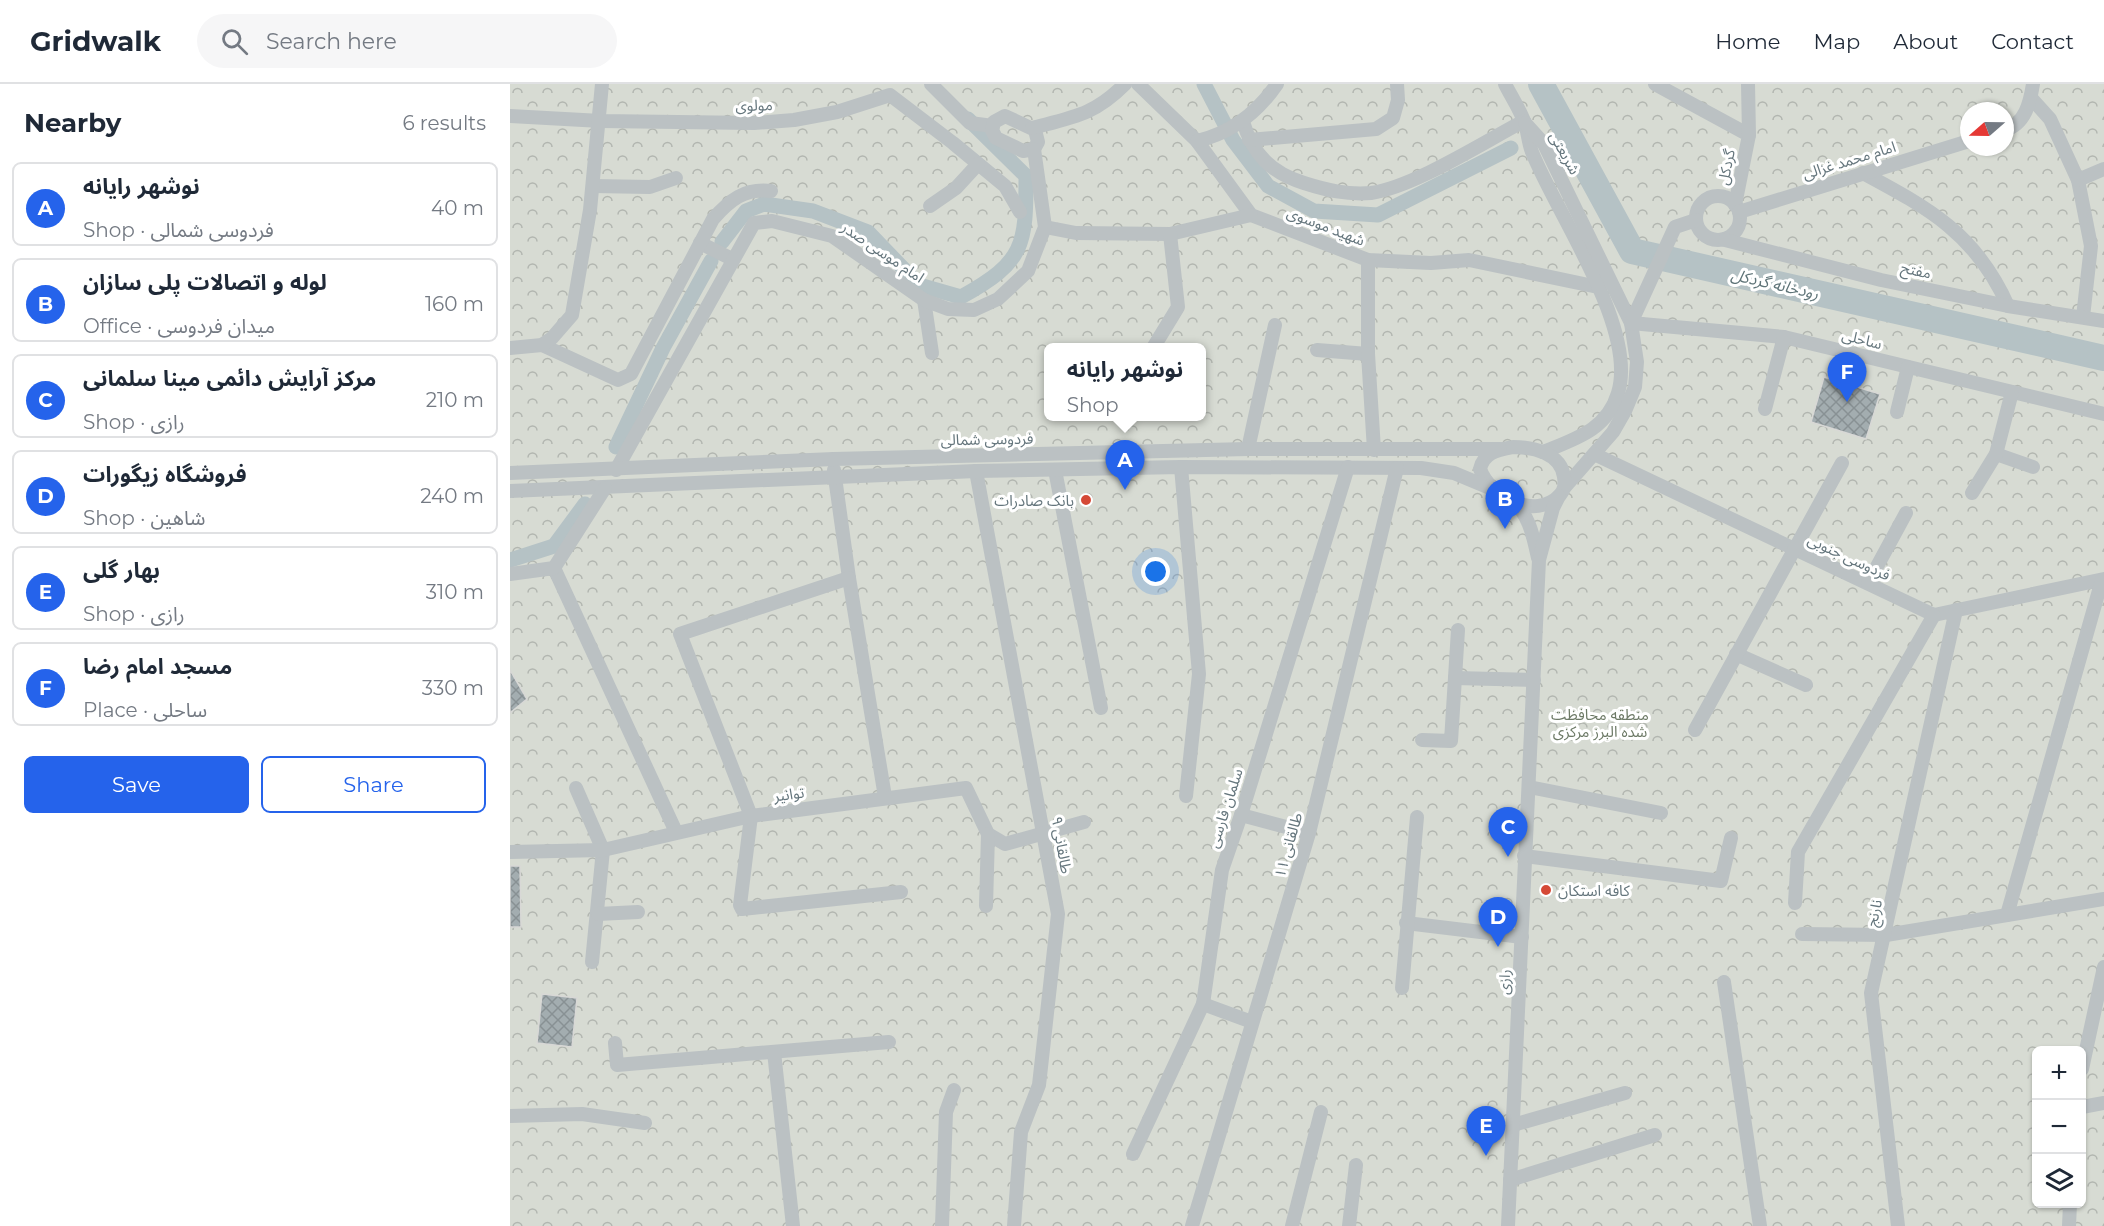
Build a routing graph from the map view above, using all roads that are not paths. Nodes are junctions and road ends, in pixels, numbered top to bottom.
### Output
1 (602, 84) edge
2 (931, 84) edge
3 (1125, 84) edge
4 (1138, 84) edge
5 (1276, 84) edge
6 (1397, 84) edge
7 (1505, 84) edge
8 (1656, 84) edge
9 (1748, 84) edge
10 (2033, 84) edge
11 (2031, 98) junction
12 (510, 116) edge
13 (601, 121) junction
14 (1524, 121) junction
15 (970, 123) junction
16 (1239, 124) junction
17 (993, 126) junction
18 (1032, 128) junction
19 (2014, 128) edge
20 (1749, 135) junction
21 (1249, 140) junction
22 (1197, 141) junction
23 (953, 143) junction
24 (1960, 144) edge
25 (1034, 149) junction
26 (978, 164) junction
27 (2104, 169) edge
28 (1863, 173) junction
29 (676, 178) dead end
30 (2078, 180) junction
31 (593, 186) junction
32 (771, 191) dead end
33 (930, 206) dead end
34 (1737, 208) junction
35 (1020, 212) dead end
36 (1251, 215) junction
37 (1696, 220) junction
38 (1045, 226) junction
39 (1170, 234) junction
40 (1725, 240) junction
41 (700, 243) junction
42 (732, 259) junction
43 (1368, 260) junction
44 (1598, 287) junction
45 (924, 300) junction
46 (2008, 306) junction
47 (2083, 316) junction
48 (2104, 321) edge
49 (1631, 322) junction
50 (1275, 324) dead end
51 (1784, 337) junction
52 (1156, 343) edge
53 (542, 345) junction
54 (510, 348) edge
55 (1317, 350) dead end
56 (932, 353) dead end
57 (1368, 354) junction
58 (1908, 367) junction
59 (2012, 392) junction
60 (1765, 409) dead end
61 (1897, 412) dead end
62 (2104, 414) edge
63 (1248, 449) junction
64 (1500, 449) junction
65 (1374, 450) junction
66 (1543, 452) junction
67 (1594, 454) junction
68 (1996, 454) junction
69 (834, 459) junction
70 (1842, 463) dead end
71 (1181, 467) junction
72 (1347, 467) junction
73 (2033, 467) dead end
74 (1397, 468) junction
75 (616, 470) junction
76 (1055, 470) junction
77 (976, 471) junction
78 (510, 473) edge
79 (835, 478) junction
80 (605, 488) junction
81 (510, 490) edge
82 (1562, 491) junction
83 (1495, 492) junction
84 (1972, 493) dead end
85 (1906, 513) dead end
86 (1793, 549) junction
87 (1539, 560) junction
88 (554, 568) junction
89 (510, 574) edge
90 (849, 578) junction
91 (2103, 580) edge
92 (1868, 583) junction
93 (1956, 610) junction
94 (1934, 615) junction
95 (1458, 630) dead end
96 (1736, 654) junction
97 (1455, 678) junction
98 (1533, 680) junction
99 (1806, 685) dead end
100 (1101, 708) dead end
101 (1695, 730) dead end
102 (1422, 741) dead end
103 (1529, 787) junction
104 (576, 788) dead end
105 (1186, 796) dead end
106 (885, 797) junction
107 (1661, 813) dead end
108 (1241, 815) junction
109 (751, 816) junction
110 (1417, 817) dead end
111 (1084, 822) dead end
112 (676, 832) junction
113 (1043, 833) junction
114 (1309, 833) junction
115 (988, 834) junction
116 (1731, 838) dead end
117 (603, 850) junction
118 (510, 852) edge
119 (1524, 856) junction
120 (901, 892) dead end
121 (2104, 899) edge
122 (1795, 903) dead end
123 (986, 906) dead end
124 (638, 912) dead end
125 (598, 914) junction
126 (2007, 915) junction
127 (1406, 923) junction
128 (1802, 934) dead end
129 (1886, 935) junction
130 (1522, 937) junction
131 (592, 962) dead end
132 (2104, 967) edge
133 (1724, 982) dead end
134 (1402, 988) dead end
135 (1203, 1004) junction
136 (2099, 1005) edge
137 (1252, 1022) junction
138 (889, 1042) dead end
139 (615, 1043) dead end
140 (774, 1052) junction
141 (2086, 1054) edge
142 (954, 1090) dead end
143 (1625, 1094) dead end
144 (2104, 1103) edge
145 (2086, 1106) edge
146 (1321, 1112) dead end
147 (510, 1116) edge
148 (645, 1123) dead end
149 (1513, 1125) junction
150 (1655, 1135) dead end
151 (1133, 1154) dead end
152 (1356, 1165) dead end
153 (1510, 1180) junction
154 (2070, 1208) edge
155 (793, 1226) edge
156 (942, 1226) edge
157 (1014, 1226) edge
158 (1192, 1226) edge
159 (1292, 1226) edge
160 (1349, 1226) edge
161 (1508, 1226) edge
162 (1760, 1226) edge
163 (1898, 1226) edge
164 (2069, 1226) edge

1 - 13 street
2 - 15 street
3 - 18 street
4 - 22 street
5 - 16 street
6 - 21 street
7 - 14 street
8 - 20 street, گردکل
9 - 20 street
10 - 11 street
11 - 19 street
11 - 30 street
12 - 13 street, مولوی
13 - 23 street, مولوی
13 - 31 street
14 - 21 street
14 - 44 street, شریعتی
14 - 49 street, شریعتی
15 - 17 street
15 - 23 street
16 - 21 street
16 - 22 street
17 - 18 street
17 - 25 street
18 - 25 street, امام موسی صدر
20 - 34 street, گردکل
22 - 36 street
23 - 26 street
24 - 28 street, امام محمد غزالی
25 - 38 street, امام موسی صدر
26 - 33 street
26 - 35 street
27 - 30 street
28 - 34 street, امام محمد غزالی
28 - 46 street
29 - 31 street
30 - 47 street
31 - 53 street
32 - 41 street
34 - 37 street
34 - 40 street
36 - 39 street
36 - 43 street, شهید موسوی
37 - 40 street
37 - 49 street
38 - 39 street
38 - 45 street, امام موسی صدر
39 - 52 street
40 - 46 street, مفتح
41 - 42 street
41 - 53 street
42 - 45 street, امام موسی صدر
42 - 75 street, امام موسی صدر
43 - 44 street, شهید موسوی
43 - 57 street
44 - 66 street, شریعتی
45 - 56 street
46 - 47 street, مفتح
47 - 48 street, مفتح
49 - 51 street, ساحلی
49 - 67 street, شریعتی
50 - 63 street
51 - 58 street, ساحلی
51 - 60 street
53 - 54 street
55 - 57 street
57 - 65 street
58 - 59 street, ساحلی
58 - 61 street
59 - 62 street, ساحلی
59 - 68 street
63 - 65 street, فردوسی شمالی
63 - 69 street, فردوسی شمالی
64 - 65 street, فردوسی شمالی
64 - 66 street
64 - 83 street
66 - 82 street
67 - 82 street, شریعتی
67 - 86 street, فردوسی جنوبی
68 - 73 street
68 - 84 street
69 - 75 street, فردوسی شمالی
69 - 79 street
70 - 86 street
71 - 72 street
71 - 76 street
71 - 105 street
72 - 74 street
72 - 108 street, سلمان فارسی
74 - 83 street
74 - 114 street, طالقانی ۱۱
75 - 78 street, فردوسی شمالی
76 - 77 street
76 - 100 street
77 - 79 street
77 - 113 street, طالقانی ۹
79 - 80 street
79 - 90 street
80 - 81 street
80 - 88 street
82 - 83 street
82 - 87 street
83 - 87 street
85 - 92 street
86 - 92 street, فردوسی جنوبی
86 - 96 street
87 - 98 street, رازی
88 - 89 street
88 - 112 street
90 - 106 street
90 - 109 street
91 - 93 street
91 - 126 street
92 - 94 street, فردوسی جنوبی
93 - 94 street
93 - 129 street, نارنج
94 - 122 street
95 - 97 street
96 - 99 street
96 - 101 street
97 - 98 street
97 - 102 street
98 - 103 street, رازی
103 - 107 street
103 - 119 street, رازی
104 - 117 street
106 - 109 street, توانیر
106 - 115 street, توانیر
108 - 114 street
108 - 135 street, سلمان فارسی
109 - 112 street, توانیر
109 - 120 street
110 - 127 street
111 - 113 street
112 - 117 street, توانیر
113 - 115 street
113 - 157 street, طالقانی ۹
114 - 137 street, طالقانی ۱۱
115 - 123 street
116 - 119 street
117 - 118 street, توانیر
117 - 125 street
119 - 130 street, رازی
121 - 126 street
124 - 125 street
125 - 131 street
126 - 129 street
127 - 130 street
127 - 134 street
128 - 129 street
129 - 163 street, نارنج
130 - 149 street, رازی
132 - 136 street
133 - 162 street
135 - 137 street
135 - 151 street, سلمان فارسی
136 - 141 street
137 - 158 street, طالقانی ۱۱
138 - 140 street
139 - 140 street
140 - 155 street
142 - 156 street
143 - 149 street
144 - 145 street
146 - 159 street
147 - 148 street
149 - 153 street, رازی
150 - 153 street
152 - 160 street
153 - 161 street, رازی
154 - 164 street

